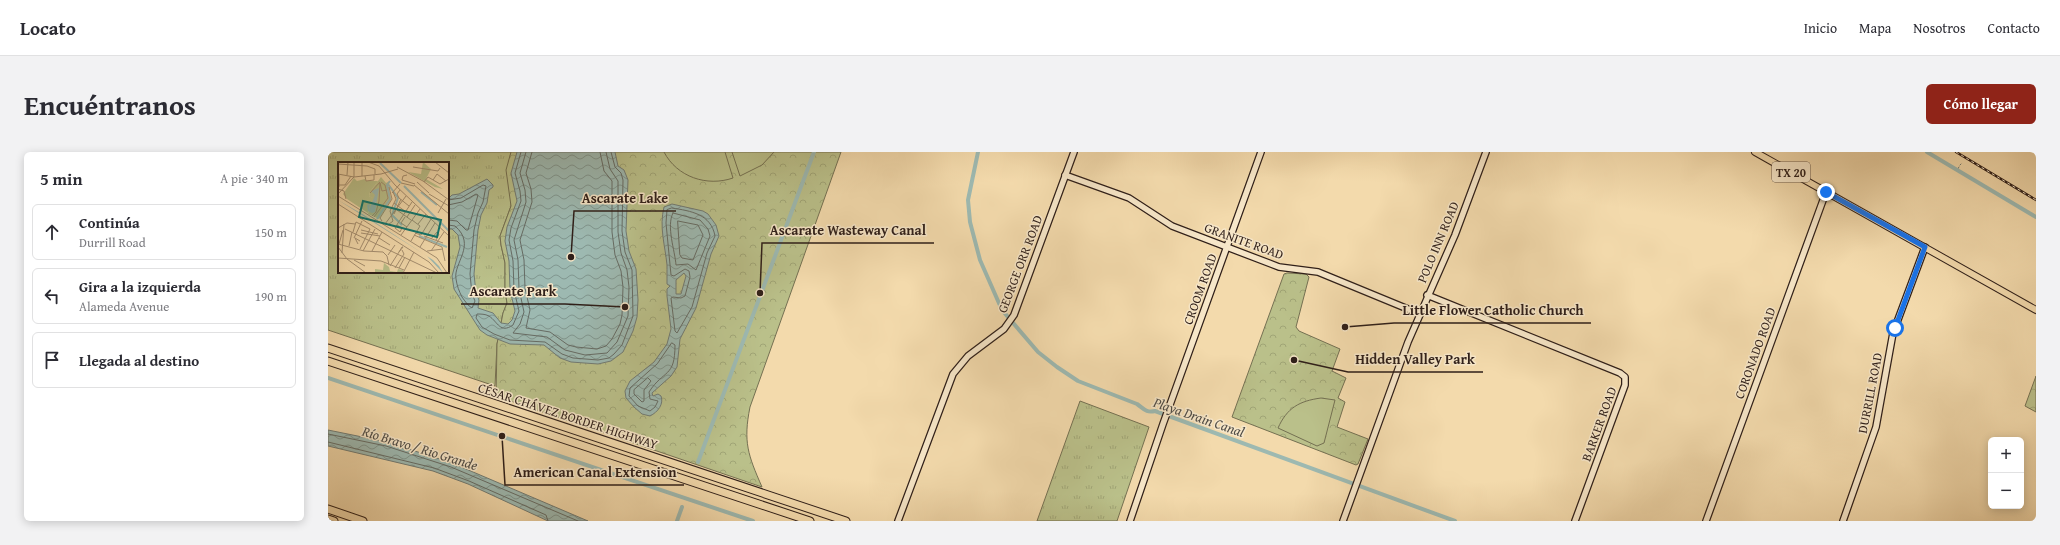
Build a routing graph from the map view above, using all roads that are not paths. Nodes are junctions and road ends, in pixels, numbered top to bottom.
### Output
1 (1074, 152) edge
2 (1261, 152) edge
3 (1486, 152) edge
4 (1755, 152) edge
5 (1065, 175) junction
6 (1826, 192) junction
7 (1227, 247) junction
8 (1925, 247) junction
9 (1427, 296) junction
10 (2036, 310) edge
11 (1420, 314) junction
12 (328, 348) edge
13 (328, 361) edge
14 (328, 509) edge
15 (328, 519) edge
16 (334, 521) edge
17 (363, 521) edge
18 (810, 521) edge
19 (846, 521) edge
20 (898, 521) edge
21 (1130, 521) edge
22 (1343, 521) edge
23 (1575, 521) edge
24 (1706, 521) edge
25 (1843, 521) edge

1 - 5 street, GEORGE ORR ROAD
2 - 7 street, CROOM ROAD
3 - 9 street, POLO INN ROAD
4 - 6 main road, TX 20
5 - 7 street, GRANITE ROAD
5 - 20 street, GEORGE ORR ROAD
6 - 8 main road, TX 20
6 - 24 street, CORONADO ROAD
7 - 11 street, GRANITE ROAD
7 - 21 street, CROOM ROAD
8 - 10 main road, TX 20
8 - 25 street, DURRILL ROAD
9 - 11 street, POLO INN ROAD
9 - 23 street, BARKER ROAD
11 - 22 street, POLO INN ROAD
12 - 19 highway, CÉSAR CHÁVEZ BORDER HIGHWAY
13 - 18 highway, CÉSAR CHÁVEZ BORDER HIGHWAY
14 - 17 highway
15 - 16 highway

